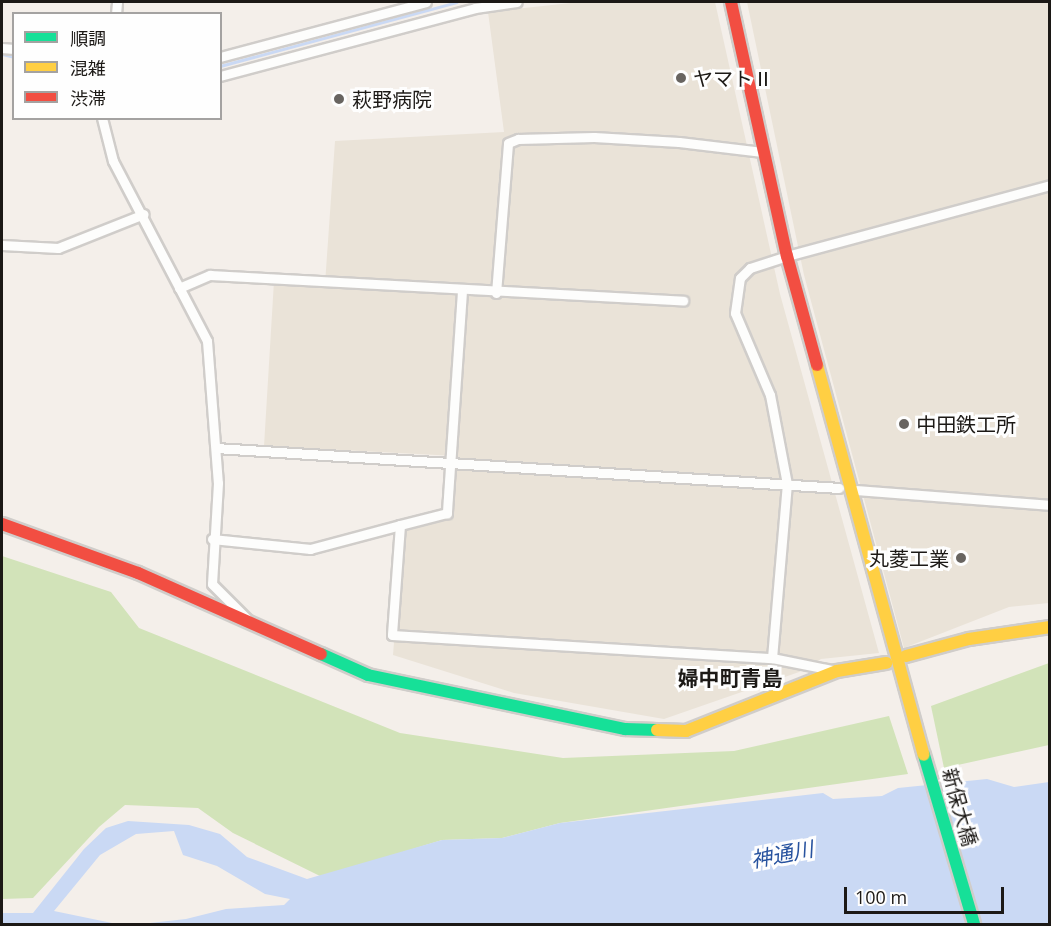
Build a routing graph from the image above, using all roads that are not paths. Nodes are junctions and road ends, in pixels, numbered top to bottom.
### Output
1 (426, 2) edge
2 (517, 2) edge
3 (731, 2) edge
4 (222, 56) edge
5 (222, 75) edge
6 (103, 120) edge
7 (762, 152) junction
8 (1050, 185) edge
9 (144, 214) junction
10 (2, 245) edge
11 (787, 256) junction
12 (179, 288) junction
13 (462, 291) junction
14 (496, 293) junction
15 (682, 301) dead end
16 (216, 448) junction
17 (453, 464) junction
18 (787, 483) junction
19 (839, 488) dead end
20 (857, 490) dead end
21 (1050, 505) edge
22 (2, 524) edge
23 (400, 525) junction
24 (212, 538) junction
25 (252, 626) junction
26 (1050, 627) edge
27 (906, 656) dead end
28 (772, 658) junction
29 (886, 663) dead end
30 (837, 671) junction
31 (974, 924) edge

1 - 4 street
2 - 5 street
3 - 7 street, 新保大橋
6 - 9 street
7 - 11 street, 新保大橋
7 - 14 street
8 - 11 street
9 - 10 street
9 - 12 street
11 - 18 street
11 - 31 street, 新保大橋
12 - 13 street
12 - 16 street
13 - 14 street
13 - 17 street
14 - 15 street
16 - 17 street
16 - 24 street
17 - 18 street
17 - 23 street
18 - 19 street
18 - 28 street
20 - 21 street
22 - 25 street
23 - 24 street
23 - 28 street
24 - 25 street
25 - 30 street
26 - 27 street
28 - 30 street
29 - 30 street

